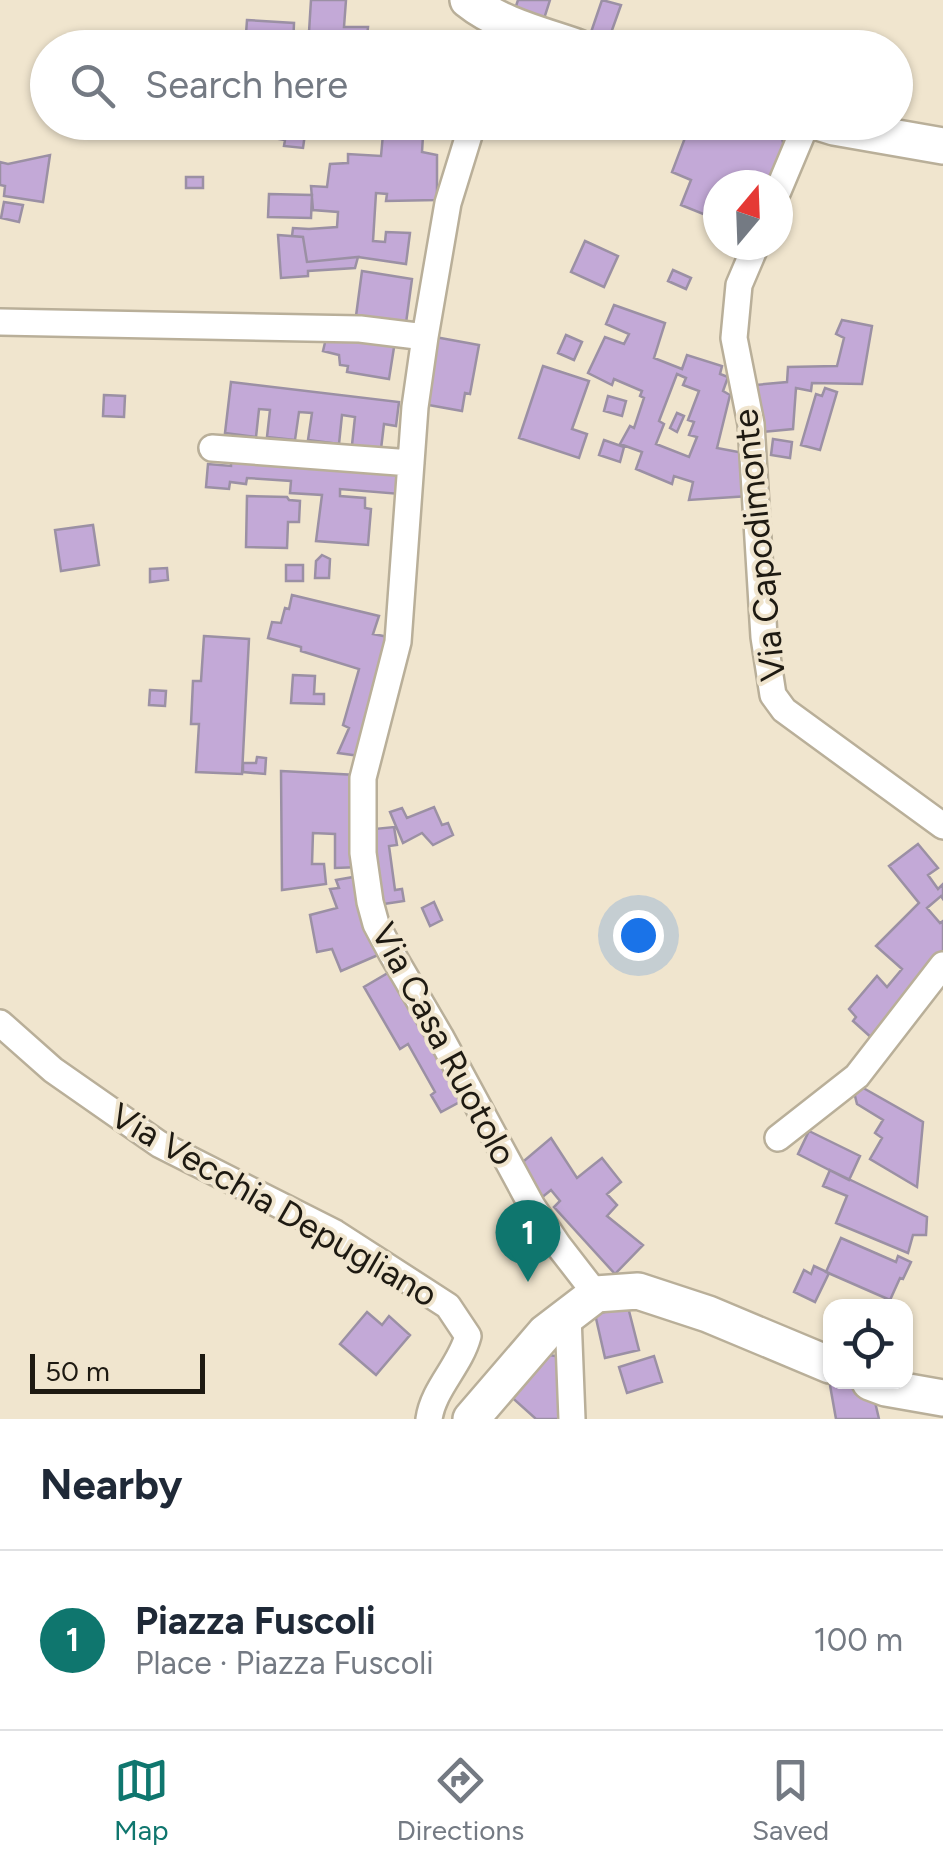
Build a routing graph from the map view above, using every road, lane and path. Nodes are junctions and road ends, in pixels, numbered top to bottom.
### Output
1 (468, 0) edge
2 (498, 30) edge
3 (467, 140) edge
4 (799, 140) edge
5 (907, 140) edge
6 (943, 146) edge
7 (787, 170) edge
8 (750, 260) edge
9 (0, 322) edge
10 (426, 337) junction
11 (212, 448) dead end
12 (411, 462) junction
13 (943, 826) edge
14 (943, 965) edge
15 (0, 1023) edge
16 (778, 1138) dead end
17 (596, 1294) junction
18 (568, 1316) junction
19 (823, 1362) edge
20 (892, 1389) edge
21 (943, 1398) edge
22 (429, 1419) edge
23 (471, 1419) edge
24 (572, 1419) edge

1 - 2 street
3 - 10 street, Via Casa Ruotolo
4 - 7 street
5 - 6 street
8 - 13 street, Via Capodimonte
9 - 10 street
10 - 12 street, Via Casa Ruotolo
11 - 12 street
12 - 17 street, Via Casa Ruotolo
14 - 16 street
15 - 22 street, Via Vecchia Depugliano
17 - 18 street
17 - 19 street
18 - 23 street
18 - 24 street
20 - 21 street

